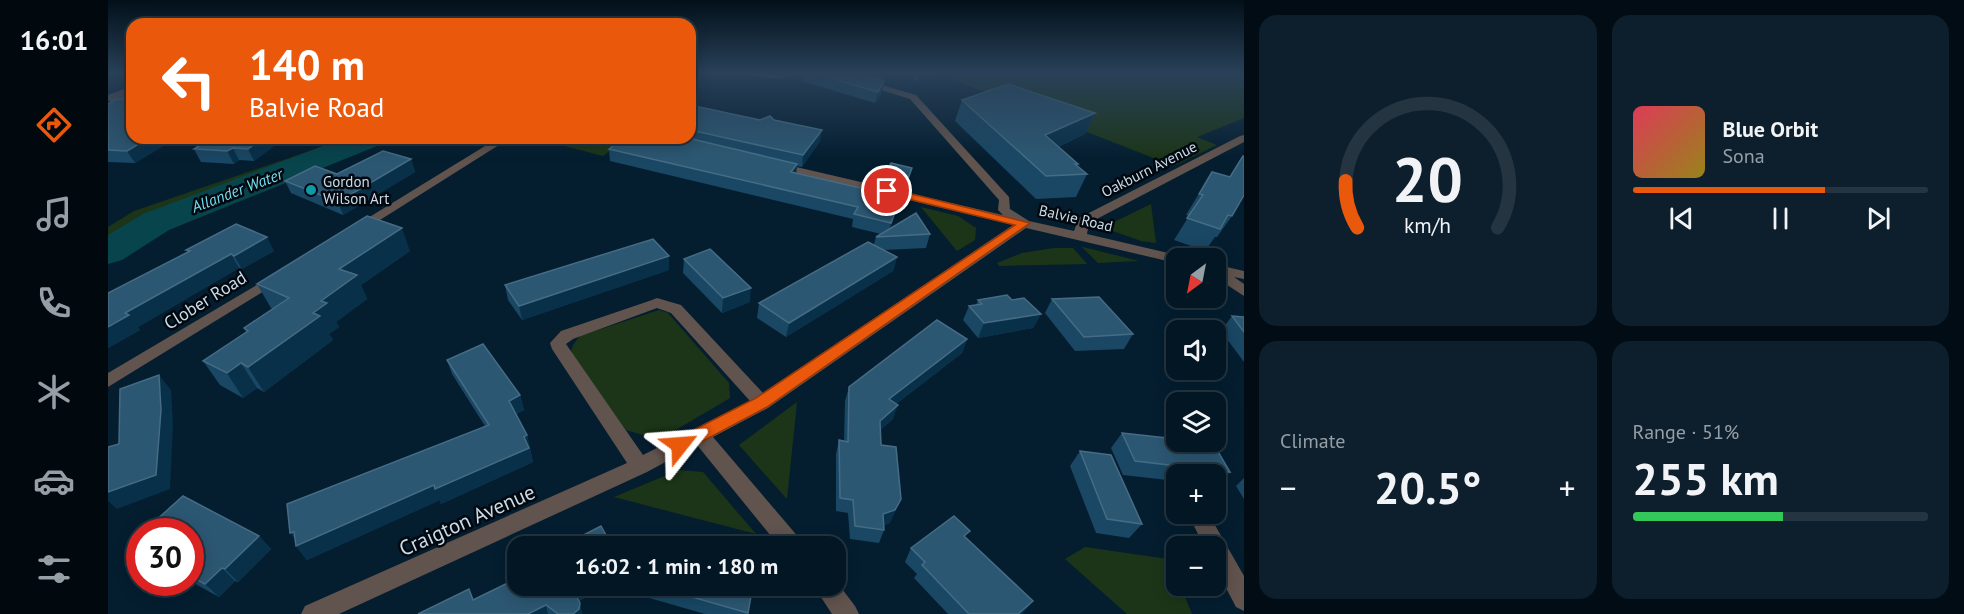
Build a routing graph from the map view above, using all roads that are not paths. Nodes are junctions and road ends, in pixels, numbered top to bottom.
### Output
1 (916, 101) edge
2 (1244, 138) edge
3 (495, 144) edge
4 (762, 163) edge
5 (1024, 223) junction
6 (1080, 236) junction
7 (340, 239) edge
8 (1166, 257) edge
9 (291, 268) edge
10 (1226, 271) edge
11 (1244, 275) edge
12 (1226, 277) edge
13 (1244, 291) edge
14 (108, 381) edge
15 (762, 403) junction
16 (700, 435) junction
17 (640, 466) junction
18 (1203, 524) edge
19 (784, 536) edge
20 (833, 596) edge
21 (1244, 599) edge
22 (313, 614) edge
23 (847, 614) edge

1 - 5 street
2 - 6 street, Oakburn Avenue
3 - 7 street
4 - 5 street, Balvie Road
5 - 6 street, Balvie Road
5 - 15 street, Craigton Avenue
6 - 8 street, Balvie Road
9 - 14 street, Clober Road
10 - 11 street
12 - 13 street
15 - 16 street, Craigton Avenue
15 - 17 street
16 - 17 street, Craigton Avenue
16 - 19 street
17 - 22 street, Craigton Avenue
18 - 21 street
20 - 23 street

